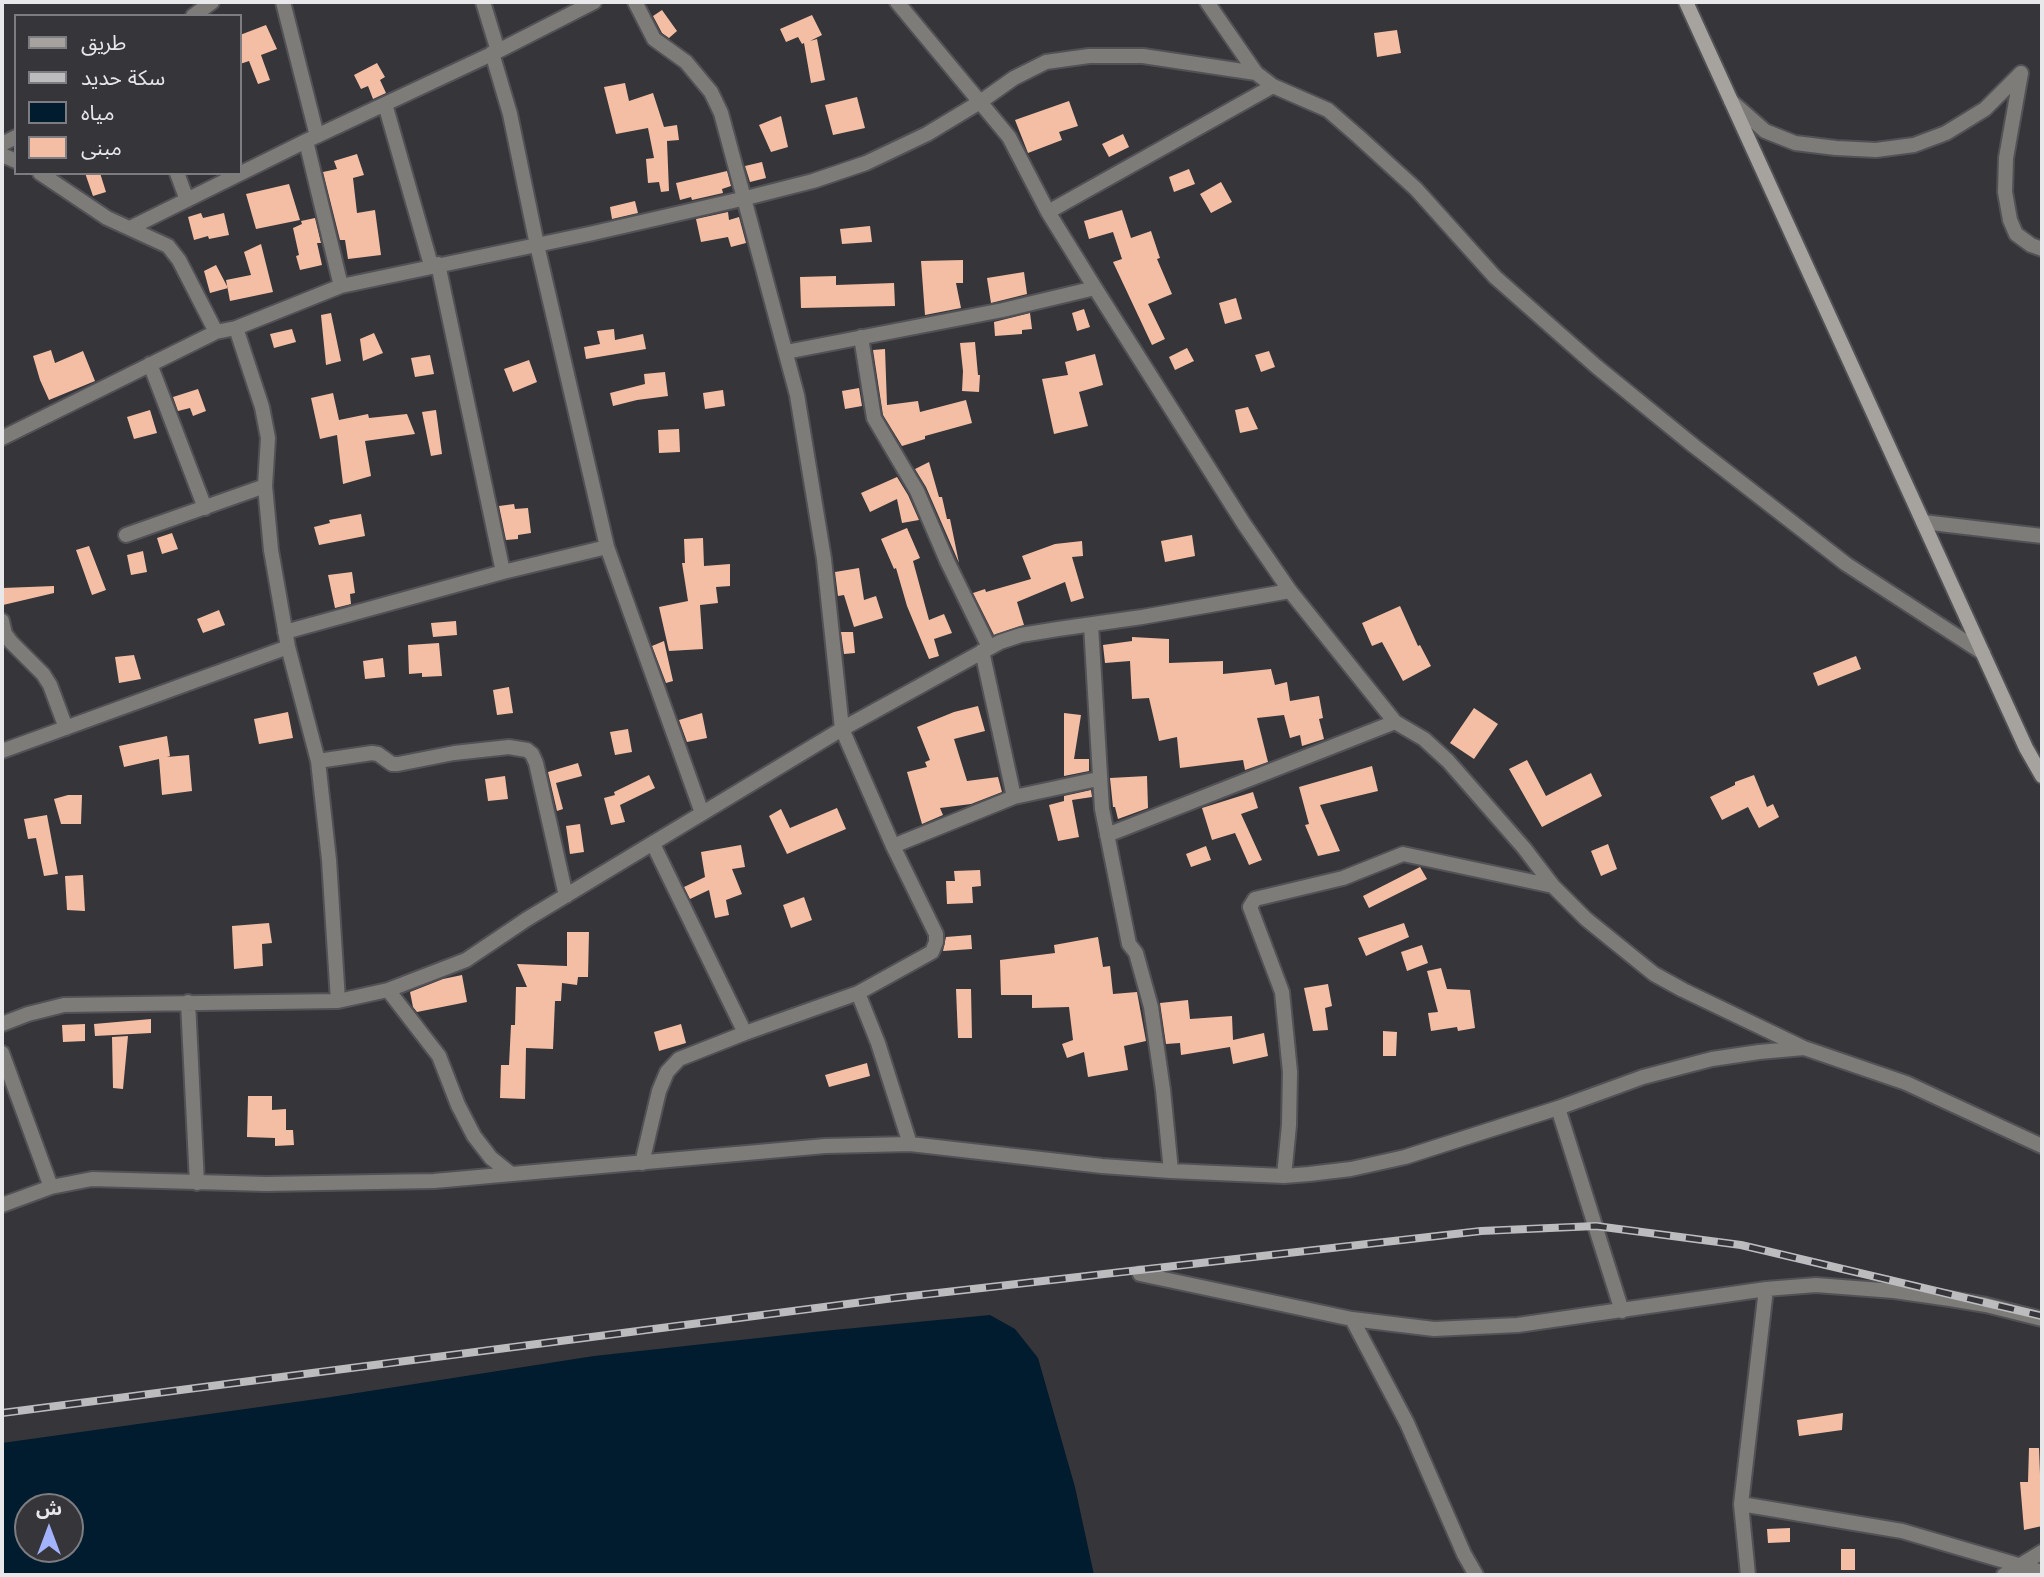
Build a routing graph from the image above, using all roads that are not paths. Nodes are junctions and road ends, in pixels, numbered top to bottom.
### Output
1 (212, 2) edge
2 (283, 2) edge
3 (483, 2) edge
4 (594, 2) edge
5 (897, 2) edge
6 (1208, 2) edge
7 (1686, 2) edge
8 (642, 4) edge
9 (196, 14) edge
10 (495, 52) junction
11 (1256, 73) junction
12 (1272, 86) junction
13 (1731, 101) junction
14 (980, 102) junction
15 (385, 104) junction
16 (312, 138) junction
17 (242, 173) edge
18 (43, 175) edge
19 (178, 175) edge
20 (237, 175) edge
21 (746, 198) junction
22 (187, 200) junction
23 (1048, 212) junction
24 (131, 228) junction
25 (537, 245) junction
26 (2042, 249) edge
27 (435, 264) junction
28 (341, 286) junction
29 (1095, 288) junction
30 (236, 328) junction
31 (216, 332) junction
32 (861, 337) junction
33 (786, 352) junction
34 (150, 364) junction
35 (2, 438) edge
36 (265, 486) junction
37 (205, 508) junction
38 (1923, 522) junction
39 (125, 535) dead end
40 (2042, 536) edge
41 (607, 547) junction
42 (503, 572) junction
43 (1290, 591) junction
44 (2, 621) edge
45 (1091, 625) junction
46 (285, 632) junction
47 (288, 648) junction
48 (985, 649) junction
49 (1983, 653) junction
50 (1395, 722) junction
51 (66, 728) junction
52 (842, 729) junction
53 (2, 751) edge
54 (318, 761) junction
55 (2042, 776) edge
56 (1098, 779) junction
57 (1014, 797) junction
58 (702, 813) junction
59 (1107, 835) junction
60 (653, 844) junction
61 (893, 846) junction
62 (1553, 886) junction
63 (566, 896) junction
64 (388, 990) junction
65 (858, 993) junction
66 (338, 1001) junction
67 (188, 1002) junction
68 (2, 1024) edge
69 (745, 1033) junction
70 (1804, 1048) junction
71 (2, 1053) edge
72 (1558, 1108) junction
73 (910, 1144) junction
74 (2042, 1146) edge
75 (642, 1163) junction
76 (1171, 1171) junction
77 (511, 1174) junction
78 (1283, 1176) junction
79 (197, 1183) junction
80 (51, 1187) junction
81 (2, 1205) edge
82 (1140, 1274) dead end
83 (1766, 1289) junction
84 (1622, 1311) junction
85 (1352, 1319) junction
86 (2042, 1319) edge
87 (1741, 1504) junction
88 (2042, 1552) edge
89 (2022, 1565) junction
90 (2042, 1572) edge
91 (1476, 1575) edge
92 (1748, 1575) edge
93 (2004, 1575) edge

1 - 9 street
2 - 16 street
3 - 10 street
4 - 10 street
5 - 14 street
6 - 11 street
7 - 13 street
8 - 21 street
10 - 15 street
10 - 25 street
11 - 12 street
11 - 14 street
12 - 23 street
12 - 49 street
13 - 26 street
13 - 38 street
14 - 21 street
14 - 23 street
15 - 16 street
15 - 27 street
16 - 17 street
16 - 28 street
18 - 24 street
19 - 22 street
20 - 22 street
21 - 25 street
21 - 33 street
22 - 24 street
23 - 29 street
24 - 31 street
25 - 27 street
25 - 41 street
27 - 28 street
27 - 42 street
28 - 30 street
29 - 32 street
29 - 43 street
30 - 31 street
30 - 36 street
31 - 34 street
32 - 33 street
32 - 48 street
33 - 52 street
34 - 35 street
34 - 37 street
36 - 37 street
36 - 46 street
37 - 39 street
38 - 40 street
38 - 49 street
41 - 42 street
41 - 58 street
42 - 46 street
43 - 45 street
43 - 50 street
44 - 51 street
45 - 48 street
45 - 56 street
46 - 47 street
47 - 51 street
47 - 54 street
48 - 52 street
48 - 57 street
49 - 55 street
50 - 59 street
50 - 62 street
51 - 53 street
52 - 58 street
52 - 61 street
54 - 63 street
54 - 66 street
56 - 57 street
56 - 59 street
57 - 61 street
58 - 60 street
59 - 76 street
60 - 63 street
60 - 69 street
61 - 65 street
62 - 70 street
62 - 78 street
63 - 64 street
64 - 66 street
64 - 77 street
65 - 69 street
65 - 73 street
66 - 67 street
67 - 68 street
67 - 79 street
69 - 75 street
70 - 72 street
70 - 74 street
71 - 80 street
72 - 78 street
72 - 84 street
73 - 75 street
73 - 76 street
75 - 77 street
76 - 78 street
77 - 79 street
79 - 80 street
80 - 81 street
82 - 85 street
83 - 84 street
83 - 86 street
83 - 87 street
84 - 85 street
85 - 91 street
87 - 89 street
87 - 92 street
88 - 89 street
89 - 90 street
89 - 93 street

